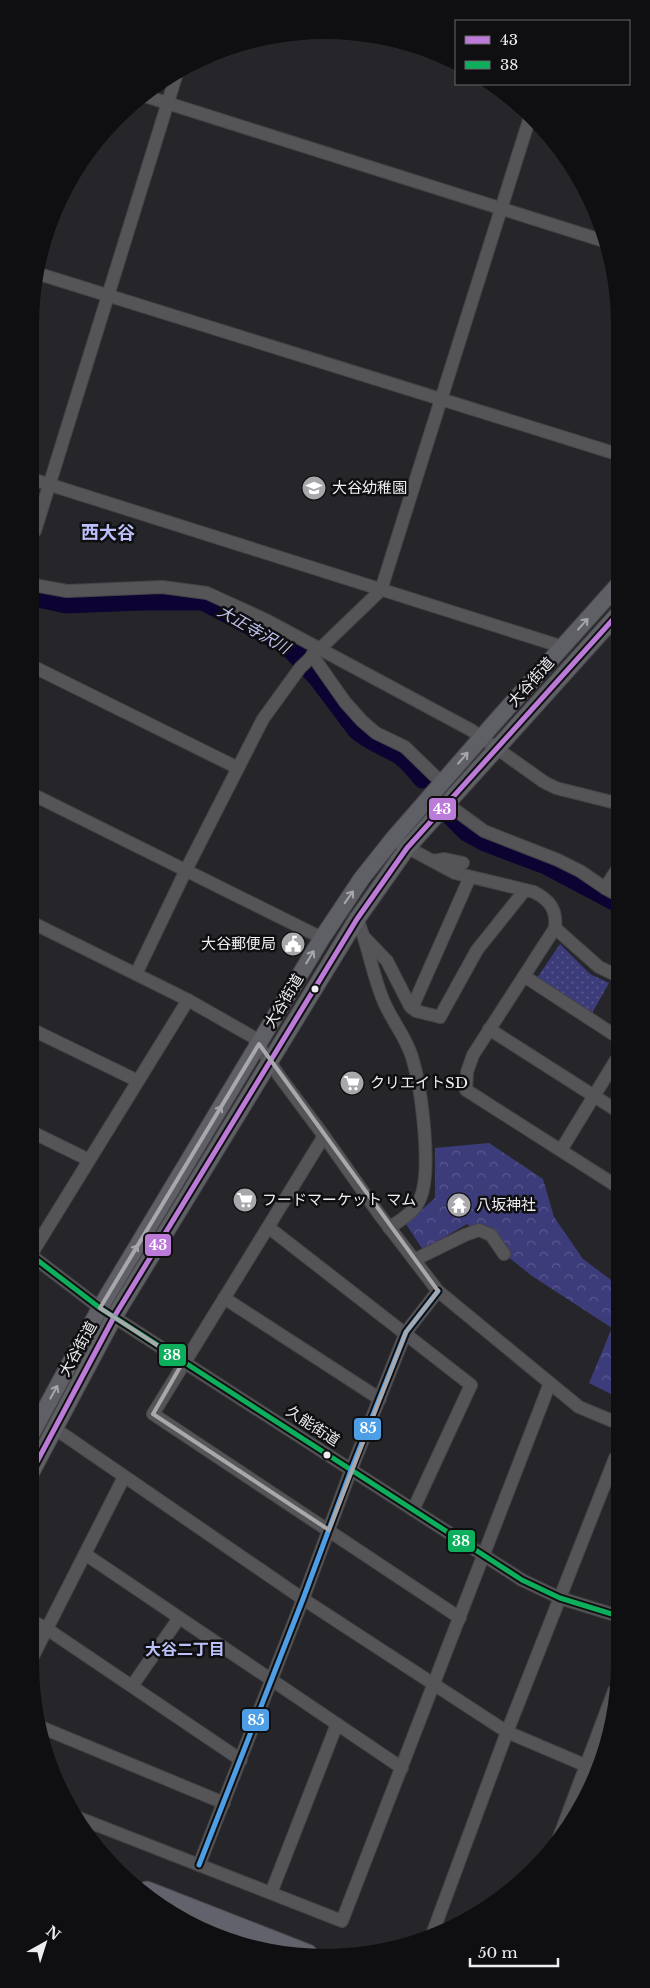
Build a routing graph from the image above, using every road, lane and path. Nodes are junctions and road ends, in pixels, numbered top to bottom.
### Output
1 (174, 82) edge
2 (151, 98) edge
3 (168, 104) junction
4 (528, 124) edge
5 (501, 209) junction
6 (598, 239) edge
7 (43, 275) edge
8 (108, 296) junction
9 (441, 400) junction
10 (611, 452) edge
11 (39, 481) edge
12 (50, 485) junction
13 (39, 519) edge
14 (39, 586) edge
15 (381, 590) junction
16 (611, 593) edge
17 (611, 622) edge
18 (563, 647) junction
19 (310, 658) junction
20 (39, 669) edge
21 (482, 736) junction
22 (496, 747) junction
23 (238, 768) junction
24 (442, 782) junction
25 (39, 796) edge
26 (611, 802) edge
27 (447, 804) junction
28 (392, 839) junction
29 (407, 848) junction
30 (433, 861) junction
31 (463, 863) dead end
32 (186, 870) junction
33 (470, 877) junction
34 (525, 890) junction
35 (611, 891) edge
36 (357, 919) junction
37 (39, 926) edge
38 (555, 928) junction
39 (322, 938) junction
40 (366, 939) junction
41 (611, 973) edge
42 (136, 974) junction
43 (524, 976) junction
44 (188, 1000) junction
45 (412, 1008) junction
46 (489, 1029) junction
47 (39, 1033) edge
48 (611, 1033) edge
49 (259, 1044) junction
50 (270, 1061) junction
51 (611, 1068) edge
52 (138, 1081) junction
53 (594, 1096) junction
54 (611, 1107) edge
55 (39, 1135) edge
56 (324, 1136) junction
57 (560, 1150) junction
58 (89, 1160) junction
59 (611, 1182) edge
60 (268, 1226) junction
61 (389, 1228) junction
62 (39, 1243) edge
63 (504, 1254) dead end
64 (39, 1260) edge
65 (414, 1260) junction
66 (438, 1291) junction
67 (224, 1298) junction
68 (107, 1312) junction
69 (406, 1332) junction
70 (183, 1362) junction
71 (550, 1383) junction
72 (380, 1399) junction
73 (39, 1409) edge
74 (611, 1420) edge
75 (54, 1428) junction
76 (39, 1457) edge
77 (611, 1468) edge
78 (351, 1470) junction
79 (124, 1477) junction
80 (413, 1510) junction
81 (329, 1530) junction
82 (86, 1554) junction
83 (483, 1554) junction
84 (560, 1598) junction
85 (303, 1599) junction
86 (611, 1614) edge
87 (179, 1618) junction
88 (460, 1618) junction
89 (39, 1625) edge
90 (47, 1629) junction
91 (39, 1645) edge
92 (272, 1680) junction
93 (132, 1686) junction
94 (434, 1686) junction
95 (607, 1716) edge
96 (338, 1724) junction
97 (47, 1730) edge
98 (507, 1732) junction
99 (241, 1760) junction
100 (402, 1768) junction
101 (590, 1768) edge
102 (224, 1803) junction
103 (574, 1805) edge
104 (86, 1821) edge
105 (199, 1865) junction
106 (271, 1893) junction
107 (158, 1896) edge
108 (435, 1927) edge
109 (291, 1947) edge

1 - 3 street
2 - 3 street
3 - 5 street
3 - 8 street
4 - 5 street
5 - 6 street
5 - 9 street
7 - 8 street
8 - 9 street
8 - 12 street
9 - 10 street
9 - 15 street
11 - 12 street
12 - 13 street
12 - 15 street
14 - 19 street
15 - 18 street
15 - 19 street
18 -> 16 main road, 大谷街道
17 - 22 main road, 大谷街道
18 - 21 main road, 大谷街道
19 - 21 street
19 - 23 street
19 - 24 street
20 - 23 street
21 - 22 street
24 -> 21 main road, 大谷街道
22 - 26 street
22 - 27 main road, 大谷街道
23 - 32 street
24 - 28 main road, 大谷街道
25 - 32 street
27 - 29 main road, 大谷街道
27 - 35 street
28 - 29 street
39 -> 28 main road, 大谷街道
29 - 30 street
29 - 36 main road, 大谷街道
30 - 31 street
30 - 33 street
32 - 39 street
32 - 42 street
33 - 34 street
33 - 45 street
34 - 38 street
34 - 45 street
36 - 40 street
36 - 50 main road, 大谷街道
37 - 42 street
38 - 41 street
38 - 43 street
49 -> 39 main road, 大谷街道
40 - 45 street
40 - 61 street
42 - 44 street
43 - 46 street
43 - 48 street
44 - 49 street
44 - 52 street
46 - 53 street
46 - 57 street
47 - 52 street
49 - 50 street
68 -> 49 main road, 大谷街道
50 - 56 street
50 - 68 main road, 大谷街道
51 - 53 street
52 - 58 street
53 - 54 street
53 - 57 street
55 - 58 street
56 - 60 street
56 - 61 street
57 - 59 street
58 - 62 street
60 - 67 street
60 - 69 street
61 - 65 street
63 - 65 street
64 - 68 street, 久能街道
65 - 66 street
66 - 69 street
66 - 71 street
67 - 70 street
67 - 72 street
68 - 70 street, 久能街道
73 -> 68 main road, 大谷街道
68 - 75 main road, 大谷街道
69 - 72 street
69 - 80 street
70 - 78 street, 久能街道
70 - 81 street
71 - 74 street
71 - 83 street
72 - 78 street
75 - 76 main road, 大谷街道
75 - 79 street
77 - 84 street
78 - 80 street, 久能街道
78 - 81 street
79 - 82 street
79 - 85 street
80 - 83 street, 久能街道
81 - 85 street
81 - 88 street
82 - 87 street
82 - 90 street
83 - 84 street, 久能街道
83 - 88 street
84 - 86 street, 久能街道
84 - 98 street
85 - 92 street
85 - 94 street
87 - 92 street
87 - 93 street
88 - 94 street
89 - 90 street
90 - 91 street
90 - 93 street
92 - 96 street
92 - 99 street
93 - 99 street
94 - 98 street
94 - 100 street
95 - 101 street
96 - 100 street
96 - 106 street
97 - 102 street
98 - 101 street
98 - 108 street
99 - 102 street
100 - 106 street
101 - 103 street
102 - 105 street
104 - 105 street
105 - 106 street
107 - 109 highway

